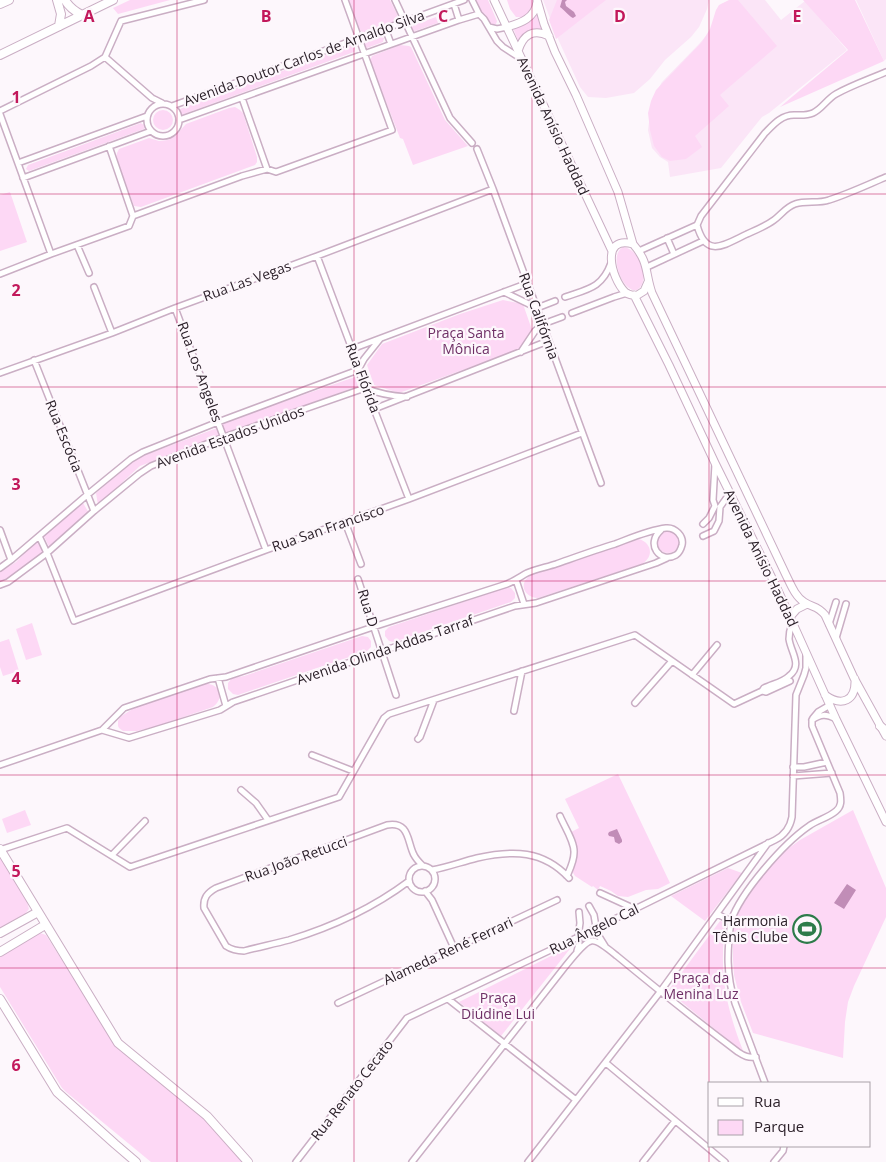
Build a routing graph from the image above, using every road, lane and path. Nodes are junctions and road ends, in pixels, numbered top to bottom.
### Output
1 (9, 0) edge
2 (57, 0) edge
3 (65, 0) edge
4 (113, 0) edge
5 (204, 0) edge
6 (345, 0) edge
7 (395, 0) edge
8 (464, 0) edge
9 (472, 0) edge
10 (494, 0) edge
11 (537, 0) edge
12 (0, 4) edge
13 (454, 4) junction
14 (82, 14) junction
15 (479, 14) junction
16 (460, 20) junction
17 (405, 21) junction
18 (59, 26) junction
19 (488, 27) junction
20 (507, 27) junction
21 (385, 28) junction
22 (549, 36) junction
23 (412, 37) junction
24 (359, 38) junction
25 (391, 44) junction
26 (364, 54) junction
27 (0, 55) edge
28 (520, 55) junction
29 (105, 57) junction
30 (886, 72) edge
31 (152, 98) junction
32 (242, 98) junction
33 (162, 104) junction
34 (172, 106) junction
35 (152, 107) junction
36 (0, 113) edge
37 (147, 116) junction
38 (180, 120) junction
39 (150, 131) junction
40 (472, 143) dead end
41 (109, 146) junction
42 (477, 149) dead end
43 (18, 163) junction
44 (267, 169) junction
45 (886, 177) edge
46 (23, 178) junction
47 (493, 189) junction
48 (133, 216) junction
49 (697, 225) junction
50 (667, 238) junction
51 (703, 241) junction
52 (634, 244) junction
53 (77, 245) junction
54 (612, 251) junction
55 (639, 251) junction
56 (51, 254) junction
57 (674, 254) junction
58 (317, 256) junction
59 (611, 262) junction
60 (647, 267) junction
61 (89, 273) dead end
62 (0, 274) edge
63 (648, 282) junction
64 (528, 283) junction
65 (94, 287) dead end
66 (504, 292) junction
67 (630, 294) junction
68 (565, 297) dead end
69 (555, 301) dead end
70 (175, 308) junction
71 (537, 308) junction
72 (572, 313) dead end
73 (562, 317) dead end
74 (543, 324) junction
75 (112, 333) junction
76 (380, 339) junction
77 (548, 341) junction
78 (352, 350) junction
79 (521, 352) junction
80 (34, 360) junction
81 (358, 370) junction
82 (0, 373) edge
83 (365, 388) junction
84 (406, 398) junction
85 (374, 409) junction
86 (218, 422) junction
87 (582, 433) junction
88 (224, 437) junction
89 (715, 463) junction
90 (601, 482) dead end
91 (730, 493) junction
92 (87, 495) junction
93 (409, 499) junction
94 (713, 500) junction
95 (717, 507) junction
96 (94, 511) junction
97 (345, 522) junction
98 (703, 522) junction
99 (0, 530) edge
100 (661, 530) junction
101 (713, 530) junction
102 (703, 535) dead end
103 (39, 536) junction
104 (266, 550) junction
105 (47, 553) junction
106 (669, 557) junction
107 (11, 560) junction
108 (361, 564) dead end
109 (0, 568) edge
110 (358, 578) dead end
111 (516, 580) junction
112 (0, 585) edge
113 (836, 602) dead end
114 (524, 604) junction
115 (807, 604) junction
116 (846, 604) dead end
117 (791, 621) junction
118 (829, 624) junction
119 (373, 627) junction
120 (836, 638) junction
121 (717, 645) dead end
122 (382, 651) junction
123 (806, 654) junction
124 (672, 661) junction
125 (522, 671) junction
126 (692, 675) junction
127 (218, 678) junction
128 (854, 678) junction
129 (790, 679) junction
130 (825, 694) junction
131 (396, 695) dead end
132 (796, 695) junction
133 (434, 700) junction
134 (841, 702) junction
135 (634, 703) dead end
136 (830, 705) junction
137 (226, 706) junction
138 (514, 711) dead end
139 (812, 720) junction
140 (836, 720) junction
141 (883, 728) edge
142 (102, 730) junction
143 (886, 736) edge
144 (418, 739) dead end
145 (312, 755) dead end
146 (827, 762) junction
147 (1, 766) edge
148 (793, 767) junction
149 (353, 771) junction
150 (832, 773) junction
151 (793, 776) junction
152 (241, 790) dead end
153 (873, 795) junction
154 (886, 806) edge
155 (560, 816) dead end
156 (268, 820) junction
157 (145, 821) dead end
158 (886, 822) edge
159 (789, 827) junction
160 (799, 835) junction
161 (780, 837) junction
162 (769, 843) junction
163 (787, 845) junction
164 (0, 849) edge
165 (112, 855) junction
166 (414, 855) junction
167 (422, 865) junction
168 (448, 867) junction
169 (413, 868) junction
170 (432, 870) junction
171 (435, 876) junction
172 (410, 883) junction
173 (431, 888) junction
174 (425, 891) junction
175 (600, 893) dead end
176 (432, 900) junction
177 (557, 900) dead end
178 (589, 906) dead end
179 (635, 909) junction
180 (38, 912) junction
181 (579, 912) dead end
182 (717, 914) junction
183 (731, 921) junction
184 (46, 924) junction
185 (596, 928) junction
186 (0, 934) edge
187 (578, 937) junction
188 (454, 948) junction
189 (607, 948) junction
190 (0, 952) edge
191 (574, 956) junction
192 (660, 992) junction
193 (0, 999) edge
194 (448, 999) junction
195 (338, 1003) dead end
196 (407, 1018) joint
197 (504, 1045) junction
198 (756, 1057) junction
199 (606, 1064) junction
200 (765, 1082) edge
201 (576, 1100) junction
202 (675, 1121) junction
203 (784, 1147) edge
204 (136, 1162) edge
205 (248, 1162) edge
206 (296, 1162) edge
207 (412, 1162) edge
208 (528, 1162) edge
209 (643, 1162) edge
210 (725, 1162) edge
211 (774, 1162) edge

1 - 12 main road
2 - 18 main road
3 - 14 main road
4 - 14 main road
5 - 29 street
6 - 24 street
7 - 17 street
8 - 13 street, Avenida Doutor Carlos de Arnaldo Silva
9 - 15 street
10 - 20 main road, Avenida Anísio Haddad
11 - 20 main road
11 - 22 main road, Avenida Anísio Haddad
13 - 16 street
13 - 17 street, Avenida Doutor Carlos de Arnaldo Silva
14 - 18 main road
15 - 16 street, Avenida Doutor Carlos de Arnaldo Silva
15 - 19 street
16 - 23 street, Avenida Doutor Carlos de Arnaldo Silva
17 - 21 street, Avenida Doutor Carlos de Arnaldo Silva
17 - 23 street
18 - 27 main road
19 - 20 street
19 - 28 street
20 - 28 main road, Avenida Anísio Haddad
21 - 24 street, Avenida Doutor Carlos de Arnaldo Silva
21 - 25 street
22 - 28 main road
22 - 52 main road, Avenida Anísio Haddad
23 - 25 street, Avenida Doutor Carlos de Arnaldo Silva
23 - 40 street
24 - 26 street
24 - 34 street, Avenida Doutor Carlos de Arnaldo Silva
25 - 26 street, Avenida Doutor Carlos de Arnaldo Silva
26 - 32 street, Avenida Doutor Carlos de Arnaldo Silva
26 - 44 street
28 - 54 main road, Avenida Anísio Haddad
29 - 31 street
29 - 36 street
30 - 49 street
31 - 33 street
31 - 35 street
32 - 38 street, Avenida Doutor Carlos de Arnaldo Silva
32 - 44 street
33 - 34 street
33 - 35 street
34 - 38 street
35 - 37 street
36 - 43 street
37 - 39 street
37 - 43 street
38 - 39 street
39 - 41 street
41 - 46 street
41 - 48 street
42 - 47 street, Rua Califórnia
43 - 46 street
44 - 48 street
45 - 51 street
46 - 56 street
47 - 58 street, Rua Las Vegas
47 - 64 street, Rua Califórnia
48 - 53 street
49 - 50 street
49 - 51 street
50 - 55 street
50 - 57 street
51 - 57 street
52 - 54 main road
52 - 55 main road, Avenida Anísio Haddad
53 - 56 street
53 - 61 street
54 - 59 main road, Avenida Anísio Haddad
55 - 60 main road, Avenida Anísio Haddad
56 - 62 street
57 - 60 street
58 - 70 street, Rua Las Vegas
58 - 78 street, Rua Flórida
59 - 67 main road, Avenida Anísio Haddad
59 - 68 street
60 - 63 main road, Avenida Anísio Haddad
63 - 67 main road
63 - 115 main road, Avenida Anísio Haddad
64 - 66 street
64 - 71 street, Rua Califórnia
65 - 75 street
66 - 71 street
66 - 76 street
67 - 72 street
67 - 89 main road, Avenida Anísio Haddad
69 - 71 street
70 - 75 street, Rua Las Vegas
70 - 86 street, Rua Los Angeles
71 - 74 street, Rua Califórnia
73 - 74 street
74 - 77 street, Rua Califórnia
74 - 79 street
75 - 80 street, Rua Las Vegas
76 - 78 street
76 - 81 street
77 - 79 street
77 - 87 street, Rua Califórnia
78 - 81 street, Rua Flórida
79 - 84 street
80 - 82 street, Rua Las Vegas
80 - 92 street, Rua Escócia
81 - 83 street, Rua Flórida
81 - 86 street, Avenida Estados Unidos
83 - 84 street
83 - 85 street, Rua Flórida
83 - 88 street, Avenida Estados Unidos
84 - 85 street
85 - 93 street, Rua Flórida
86 - 88 street, Rua Los Angeles
86 - 92 street, Avenida Estados Unidos
87 - 90 street, Rua Califórnia
87 - 93 street, Rua San Francisco
88 - 96 street, Avenida Estados Unidos
88 - 104 street, Rua Los Angeles
89 - 91 main road, Avenida Anísio Haddad
89 - 94 street
91 - 95 street
91 - 117 main road, Avenida Anísio Haddad
92 - 96 street, Rua Escócia
92 - 103 street, Avenida Estados Unidos
93 - 97 street, Rua San Francisco
94 - 95 street
94 - 98 street
95 - 98 street
95 - 101 street
96 - 105 street, Avenida Estados Unidos
97 - 104 street, Rua San Francisco
97 - 108 street
98 - 101 street
99 - 107 street
100 - 106 street
100 - 106 street
100 - 111 street, Avenida Olinda Addas Tarraf
101 - 102 street
103 - 105 street
103 - 107 street, Avenida Estados Unidos
104 - 105 street, Rua San Francisco
105 - 112 street, Avenida Estados Unidos
106 - 114 street, Avenida Olinda Addas Tarraf
107 - 109 street, Avenida Estados Unidos
110 - 119 street, Rua D
111 - 114 street
111 - 119 street, Avenida Olinda Addas Tarraf
113 - 118 street
114 - 122 street, Avenida Olinda Addas Tarraf
115 - 117 main road
115 - 118 main road, Avenida Anísio Haddad
116 - 120 street
117 - 123 main road, Avenida Anísio Haddad
117 - 129 street
118 - 120 main road, Avenida Anísio Haddad
119 - 122 street, Rua D
119 - 127 street, Avenida Olinda Addas Tarraf
120 - 128 main road, Avenida Anísio Haddad
121 - 126 street
122 - 131 street, Rua D
122 - 137 street, Avenida Olinda Addas Tarraf
123 - 130 main road, Avenida Anísio Haddad
123 - 132 street
124 - 125 street
124 - 126 street
124 - 135 street
125 - 133 street
125 - 138 street
126 - 129 street
127 - 137 street
127 - 142 street, Avenida Olinda Addas Tarraf
128 - 134 main road
128 - 141 main road, Avenida Anísio Haddad
129 - 132 street
130 - 134 main road
130 - 136 main road, Avenida Anísio Haddad
132 - 148 street
133 - 144 street
133 - 149 street
134 - 136 main road
136 - 139 street
136 - 140 main road, Avenida Anísio Haddad
137 - 142 street, Avenida Olinda Addas Tarraf
139 - 140 street
139 - 146 street
140 - 153 main road, Avenida Anísio Haddad
141 - 143 main road, Avenida Anísio Haddad
142 - 147 street, Avenida Olinda Addas Tarraf
145 - 149 street
146 - 148 street
146 - 150 street
148 - 151 street
149 - 156 street
150 - 151 street
150 - 160 street
151 - 159 street
152 - 156 street
153 - 154 main road
153 - 158 main road, Avenida Anísio Haddad
155 - 168 street
156 - 165 street
157 - 165 street
159 - 160 street
159 - 161 street, Rua Ângelo Cal
160 - 163 street
161 - 162 street, Rua Ângelo Cal
161 - 163 street
162 - 179 street, Rua Ângelo Cal
162 - 182 street
163 - 183 street
164 - 165 street
164 - 180 main road
166 - 167 street
166 - 169 street
166 - 172 street, Rua João Retucci
167 - 169 street
167 - 170 street
168 - 170 street
168 - 171 street
169 - 172 street
170 - 171 street
171 - 173 street
172 - 174 street
173 - 174 street
173 - 176 street
174 - 176 street
175 - 179 street
176 - 188 street
177 - 188 street, Alameda René Ferrari
178 - 185 street
179 - 185 street, Rua Ângelo Cal
180 - 184 main road
180 - 186 main road
181 - 187 street
182 - 183 street
182 - 192 street
183 - 198 street
184 - 190 main road
184 - 205 main road
185 - 187 street, Rua Ângelo Cal
185 - 189 street
187 - 191 street
187 - 194 street, Rua Ângelo Cal
188 - 195 street, Alameda René Ferrari
189 - 191 street
189 - 192 street
191 - 197 street
192 - 198 street
192 - 199 street
193 - 204 main road
194 - 196 street, Rua Ângelo Cal
194 - 197 street
196 - 206 street, Rua Renato Cecato
197 - 201 street
197 - 207 street
198 - 200 street
199 - 201 street
199 - 202 street
201 - 208 street
202 - 209 street
202 - 210 street
203 - 211 street

